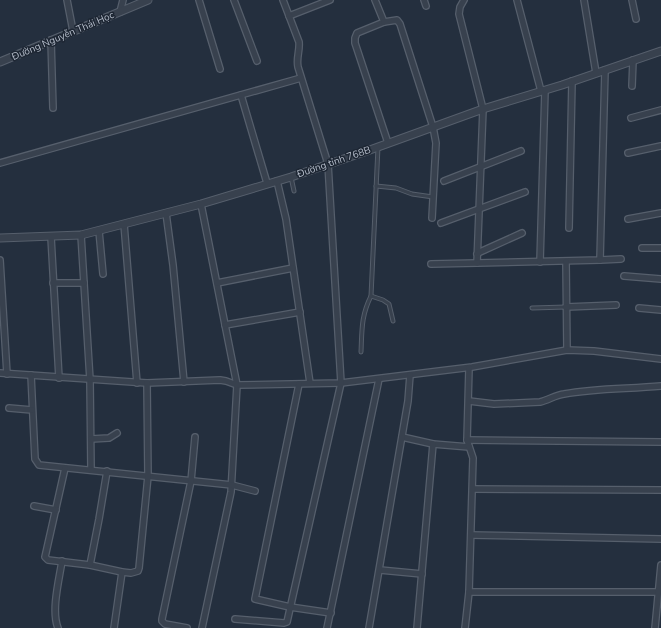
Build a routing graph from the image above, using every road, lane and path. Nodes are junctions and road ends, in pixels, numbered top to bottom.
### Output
1 (67, 0) edge
2 (123, 0) edge
3 (148, 0) edge
4 (199, 0) edge
5 (234, 0) edge
6 (283, 0) edge
7 (330, 0) edge
8 (375, 0) edge
9 (424, 0) edge
10 (464, 0) edge
11 (517, 0) edge
12 (584, 0) edge
13 (632, 0) edge
14 (426, 6) dead end
15 (120, 12) junction
16 (289, 16) junction
17 (636, 19) dead end
18 (384, 22) junction
19 (73, 31) junction
20 (51, 40) junction
21 (661, 51) edge
22 (633, 60) junction
23 (257, 61) dead end
24 (0, 62) edge
25 (220, 68) dead end
26 (605, 70) junction
27 (596, 73) junction
28 (301, 78) junction
29 (572, 81) junction
30 (632, 86) dead end
31 (543, 91) junction
32 (241, 95) junction
33 (53, 108) dead end
34 (483, 109) junction
35 (661, 110) edge
36 (631, 118) dead end
37 (433, 127) junction
38 (388, 143) junction
39 (661, 146) edge
40 (378, 147) junction
41 (521, 151) dead end
42 (628, 153) dead end
43 (0, 163) edge
44 (328, 164) junction
45 (481, 167) junction
46 (291, 176) junction
47 (277, 181) junction
48 (444, 182) dead end
49 (266, 183) junction
50 (376, 186) junction
51 (294, 191) dead end
52 (525, 192) dead end
53 (433, 197) junction
54 (201, 204) junction
55 (479, 210) junction
56 (661, 212) edge
57 (166, 213) junction
58 (432, 218) dead end
59 (628, 219) dead end
60 (441, 223) dead end
61 (124, 224) junction
62 (569, 228) dead end
63 (99, 231) junction
64 (522, 233) dead end
65 (81, 235) junction
66 (51, 237) junction
67 (0, 238) edge
68 (642, 248) dead end
69 (661, 248) edge
70 (477, 254) junction
71 (621, 259) dead end
72 (0, 260) edge
73 (600, 260) junction
74 (540, 262) junction
75 (566, 262) junction
76 (477, 263) junction
77 (432, 264) dead end
78 (293, 268) junction
79 (103, 274) dead end
80 (624, 276) dead end
81 (661, 279) edge
82 (53, 283) junction
83 (84, 283) junction
84 (217, 283) junction
85 (371, 296) junction
86 (616, 305) dead end
87 (566, 306) junction
88 (532, 308) dead end
89 (639, 308) dead end
90 (661, 310) edge
91 (300, 312) junction
92 (393, 321) dead end
93 (225, 326) junction
94 (566, 350) junction
95 (362, 352) dead end
96 (661, 359) edge
97 (469, 368) junction
98 (0, 373) edge
99 (6, 374) junction
100 (31, 375) junction
101 (410, 375) junction
102 (59, 378) junction
103 (378, 379) junction
104 (90, 380) junction
105 (184, 382) junction
106 (137, 383) junction
107 (147, 383) junction
108 (310, 383) junction
109 (341, 383) junction
110 (299, 384) junction
111 (237, 386) junction
112 (661, 386) edge
113 (469, 401) junction
114 (9, 408) dead end
115 (32, 410) junction
116 (117, 433) dead end
117 (194, 437) dead end
118 (402, 437) junction
119 (91, 439) junction
120 (467, 440) junction
121 (661, 442) edge
122 (433, 444) junction
123 (469, 447) junction
124 (65, 468) junction
125 (91, 470) junction
126 (107, 471) junction
127 (148, 476) junction
128 (191, 481) junction
129 (232, 485) junction
130 (473, 489) junction
131 (661, 490) edge
132 (255, 491) dead end
133 (34, 506) dead end
134 (56, 510) junction
135 (471, 535) junction
136 (661, 539) edge
137 (62, 561) junction
138 (90, 565) junction
139 (661, 565) edge
140 (380, 570) junction
141 (122, 572) junction
142 (422, 574) junction
143 (660, 576) edge
144 (469, 592) junction
145 (658, 592) junction
146 (290, 607) junction
147 (659, 608) edge
148 (331, 613) junction
149 (235, 618) dead end
150 (58, 628) edge
151 (114, 628) edge
152 (187, 628) edge
153 (202, 628) edge
154 (327, 628) edge
155 (369, 628) edge
156 (417, 628) edge
157 (465, 628) edge
158 (655, 628) edge

1 - 19 street
2 - 15 street
3 - 15 street, Đường Nguyễn Thái Học
4 - 25 street
5 - 23 street
6 - 16 street
7 - 16 street
8 - 18 street
9 - 14 street
10 - 34 street
11 - 31 street
12 - 27 street
13 - 17 street
15 - 19 street, Đường Nguyễn Thái Học
16 - 28 street
18 - 37 street
18 - 38 street
19 - 20 street, Đường Nguyễn Thái Học
20 - 24 street, Đường Nguyễn Thái Học
20 - 33 street
21 - 22 street, Đường tỉnh 768B
22 - 26 street, Đường tỉnh 768B
22 - 30 street
26 - 27 street, Đường tỉnh 768B
26 - 73 street
27 - 29 street, Đường tỉnh 768B
28 - 32 street
28 - 44 street
29 - 31 street, Đường tỉnh 768B
29 - 62 street
31 - 34 street, Đường tỉnh 768B
31 - 74 street
32 - 43 street
32 - 49 street
34 - 37 street, Đường tỉnh 768B
34 - 45 street
35 - 36 street
37 - 38 street, Đường tỉnh 768B
37 - 53 street
38 - 40 street, Đường tỉnh 768B
39 - 42 street
40 - 44 street, Đường tỉnh 768B
40 - 50 lane
41 - 45 street
44 - 46 street, Đường tỉnh 768B
44 - 109 street
45 - 48 street
45 - 55 street
46 - 47 street, Đường tỉnh 768B
46 - 51 lane
47 - 49 street, Đường tỉnh 768B
47 - 78 street
49 - 54 street, Đường tỉnh 768B
50 - 53 lane
50 - 85 lane
52 - 55 street
53 - 58 street
54 - 57 street, Đường tỉnh 768B
54 - 84 street
55 - 60 street
55 - 70 street
56 - 59 street
57 - 61 street, Đường tỉnh 768B
57 - 105 street
61 - 63 street, Đường tỉnh 768B
61 - 106 street
63 - 65 street, Đường tỉnh 768B
63 - 79 street
64 - 70 street
65 - 66 street, Đường tỉnh 768B
65 - 83 street
66 - 67 street, Đường tỉnh 768B
66 - 82 street
68 - 69 street
70 - 76 street
71 - 73 street
72 - 99 street
73 - 75 street
74 - 75 street
74 - 76 street
75 - 87 street
76 - 77 street
78 - 84 street
78 - 91 street
80 - 81 street
82 - 83 street
82 - 102 street
83 - 104 street
84 - 93 street
85 - 92 lane
85 - 95 lane
86 - 87 street
87 - 88 lane
87 - 94 street
89 - 90 street
91 - 93 street
91 - 108 street
93 - 111 street
94 - 96 street
94 - 97 street
97 - 101 street
97 - 113 street
98 - 99 street
99 - 100 street
100 - 102 street
100 - 115 street
101 - 103 street
101 - 118 street
102 - 104 street
103 - 109 street
103 - 148 street
104 - 106 street
104 - 119 street
105 - 107 street
105 - 111 street
106 - 107 street
107 - 127 street
108 - 109 street
108 - 110 street
109 - 146 street
110 - 111 street
110 - 146 street
111 - 129 street
112 - 113 street
113 - 120 street
114 - 115 street
115 - 124 street
116 - 119 street
117 - 128 street
118 - 122 street
118 - 140 street
119 - 125 street
120 - 121 street
120 - 123 street
122 - 123 street
122 - 142 street
123 - 130 street
124 - 125 street
124 - 134 street
125 - 126 street
126 - 127 street
126 - 138 street
127 - 128 street
127 - 141 street
128 - 129 street
128 - 152 street
129 - 132 street
129 - 153 street
130 - 131 street
130 - 135 street
133 - 134 street
134 - 137 street
135 - 136 street
135 - 144 street
137 - 138 street
137 - 150 street
138 - 141 street
139 - 143 street
140 - 142 street
140 - 155 street
141 - 151 street
142 - 156 street
143 - 145 street
144 - 145 street
144 - 157 street
145 - 147 street
146 - 148 street
146 - 149 street
147 - 158 street
148 - 154 street

